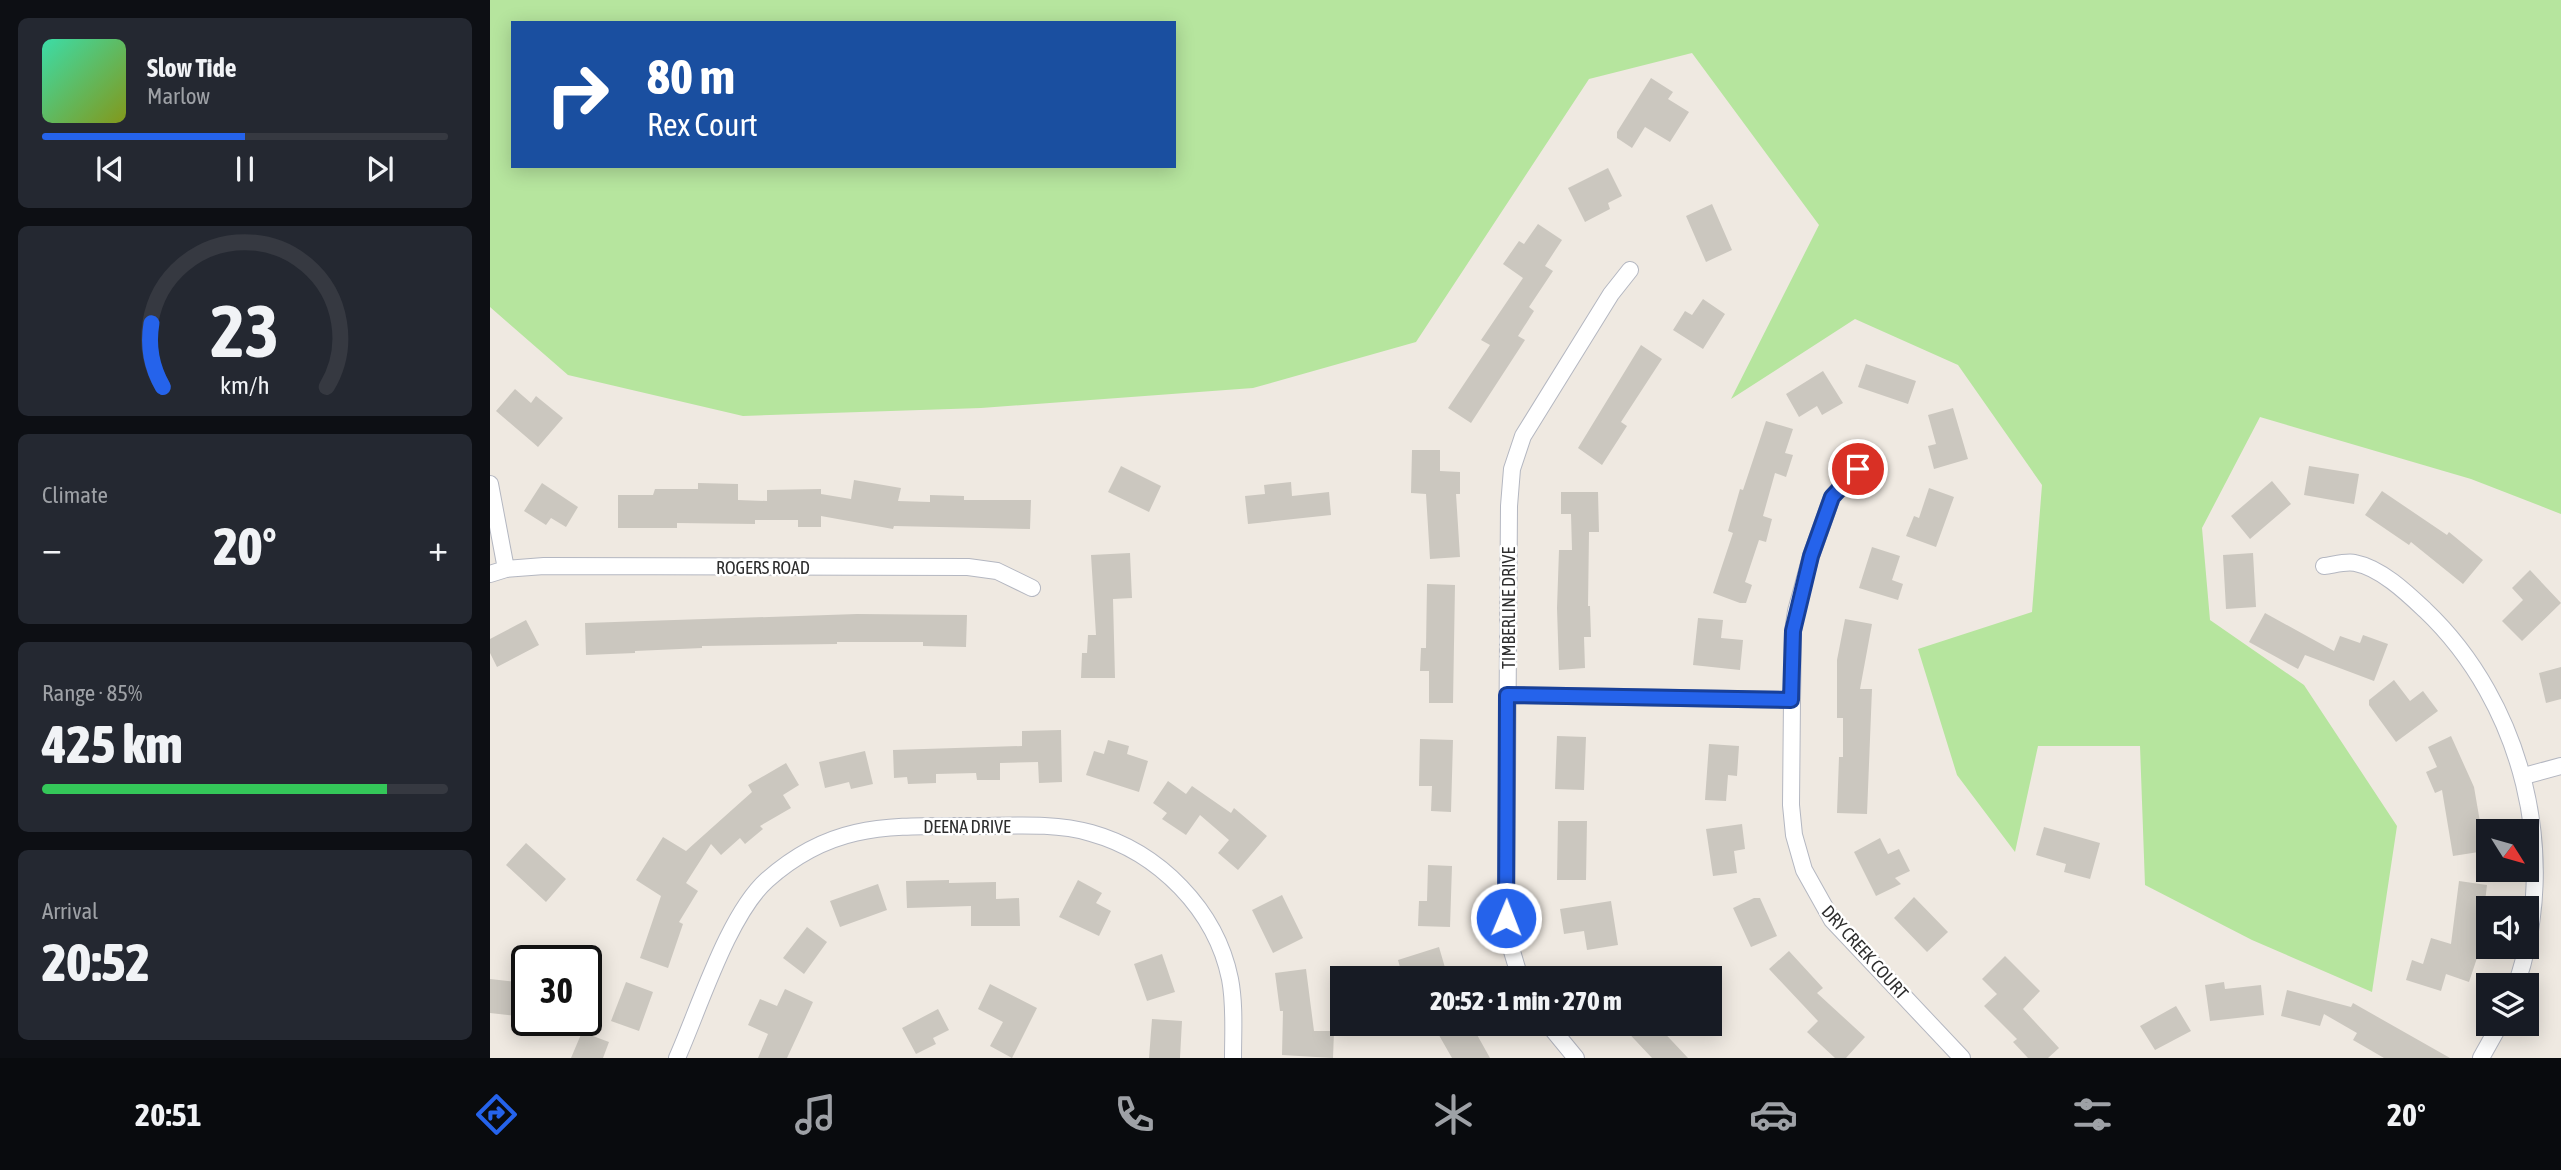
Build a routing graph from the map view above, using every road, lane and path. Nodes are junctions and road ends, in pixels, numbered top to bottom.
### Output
1 (1630, 270) dead end
2 (1858, 469) dead end
3 (490, 484) edge
4 (2324, 566) dead end
5 (506, 569) junction
6 (490, 574) edge
7 (1032, 588) dead end
8 (1507, 695) junction
9 (1791, 700) junction
10 (2561, 766) edge
11 (2524, 776) junction
12 (1516, 966) edge
13 (2520, 973) edge
14 (1558, 1036) edge
15 (2493, 1036) edge
16 (677, 1058) edge
17 (1233, 1058) edge
18 (1576, 1058) edge
19 (1962, 1058) edge
20 (2481, 1058) edge

1 - 8 street, TIMBERLINE DRIVE
2 - 9 street, DRY CREEK COURT
3 - 5 street
4 - 11 street
5 - 6 street, ROGERS ROAD
5 - 7 street, ROGERS ROAD
8 - 9 street
8 - 12 street, TIMBERLINE DRIVE
9 - 19 street, DRY CREEK COURT
10 - 11 street
11 - 13 street
14 - 18 street
15 - 20 street
16 - 17 street, DEENA DRIVE

